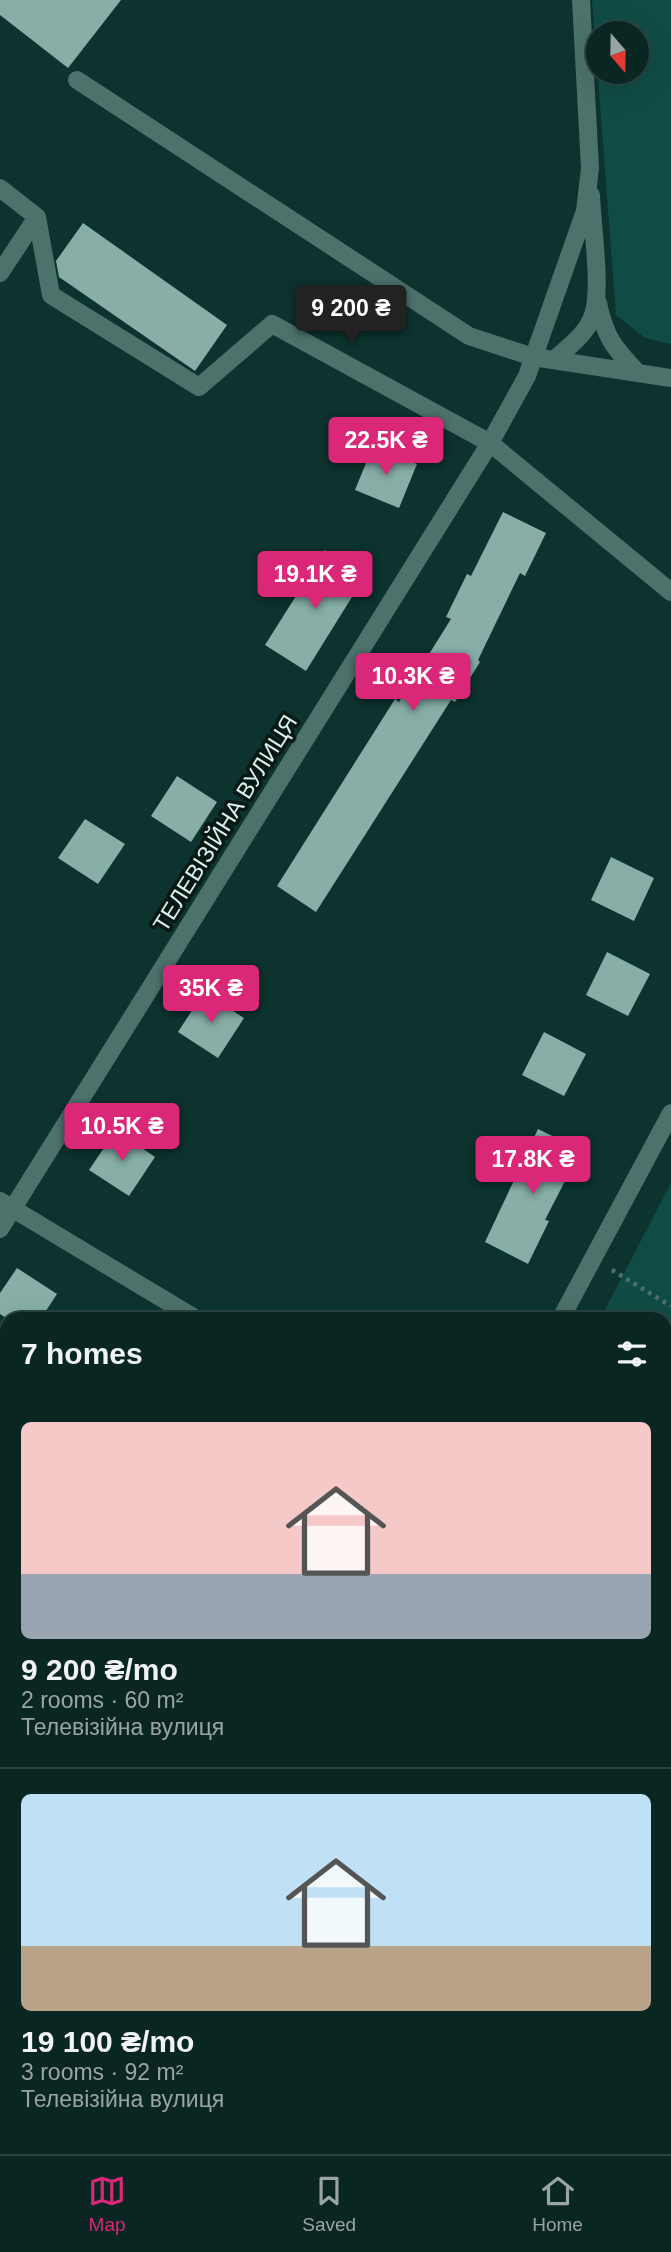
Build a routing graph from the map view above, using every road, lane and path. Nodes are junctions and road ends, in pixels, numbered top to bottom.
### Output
1 (581, 0) edge
2 (77, 80) dead end
3 (590, 174) junction
4 (0, 188) edge
5 (37, 217) junction
6 (0, 273) edge
7 (596, 297) junction
8 (533, 357) junction
9 (554, 360) junction
10 (637, 372) junction
11 (671, 378) edge
12 (490, 443) junction
13 (671, 592) edge
14 (671, 1113) edge
15 (6, 1206) edge
16 (0, 1229) edge
17 (593, 1259) junction
18 (671, 1306) edge
19 (185, 1312) edge
20 (564, 1312) edge

1 - 3 street
2 - 8 street
3 - 7 street
3 - 8 street, ТЕЛЕВІЗІЙНА ВУЛИЦЯ
4 - 5 street
5 - 6 street
5 - 12 street
7 - 9 street
7 - 10 street
8 - 9 street
8 - 12 street, ТЕЛЕВІЗІЙНА ВУЛИЦЯ
9 - 10 street
10 - 11 street
12 - 13 street
12 - 15 street, ТЕЛЕВІЗІЙНА ВУЛИЦЯ
14 - 17 street
15 - 16 street, ТЕЛЕВІЗІЙНА ВУЛИЦЯ
15 - 19 street
17 - 18 path
17 - 20 street

